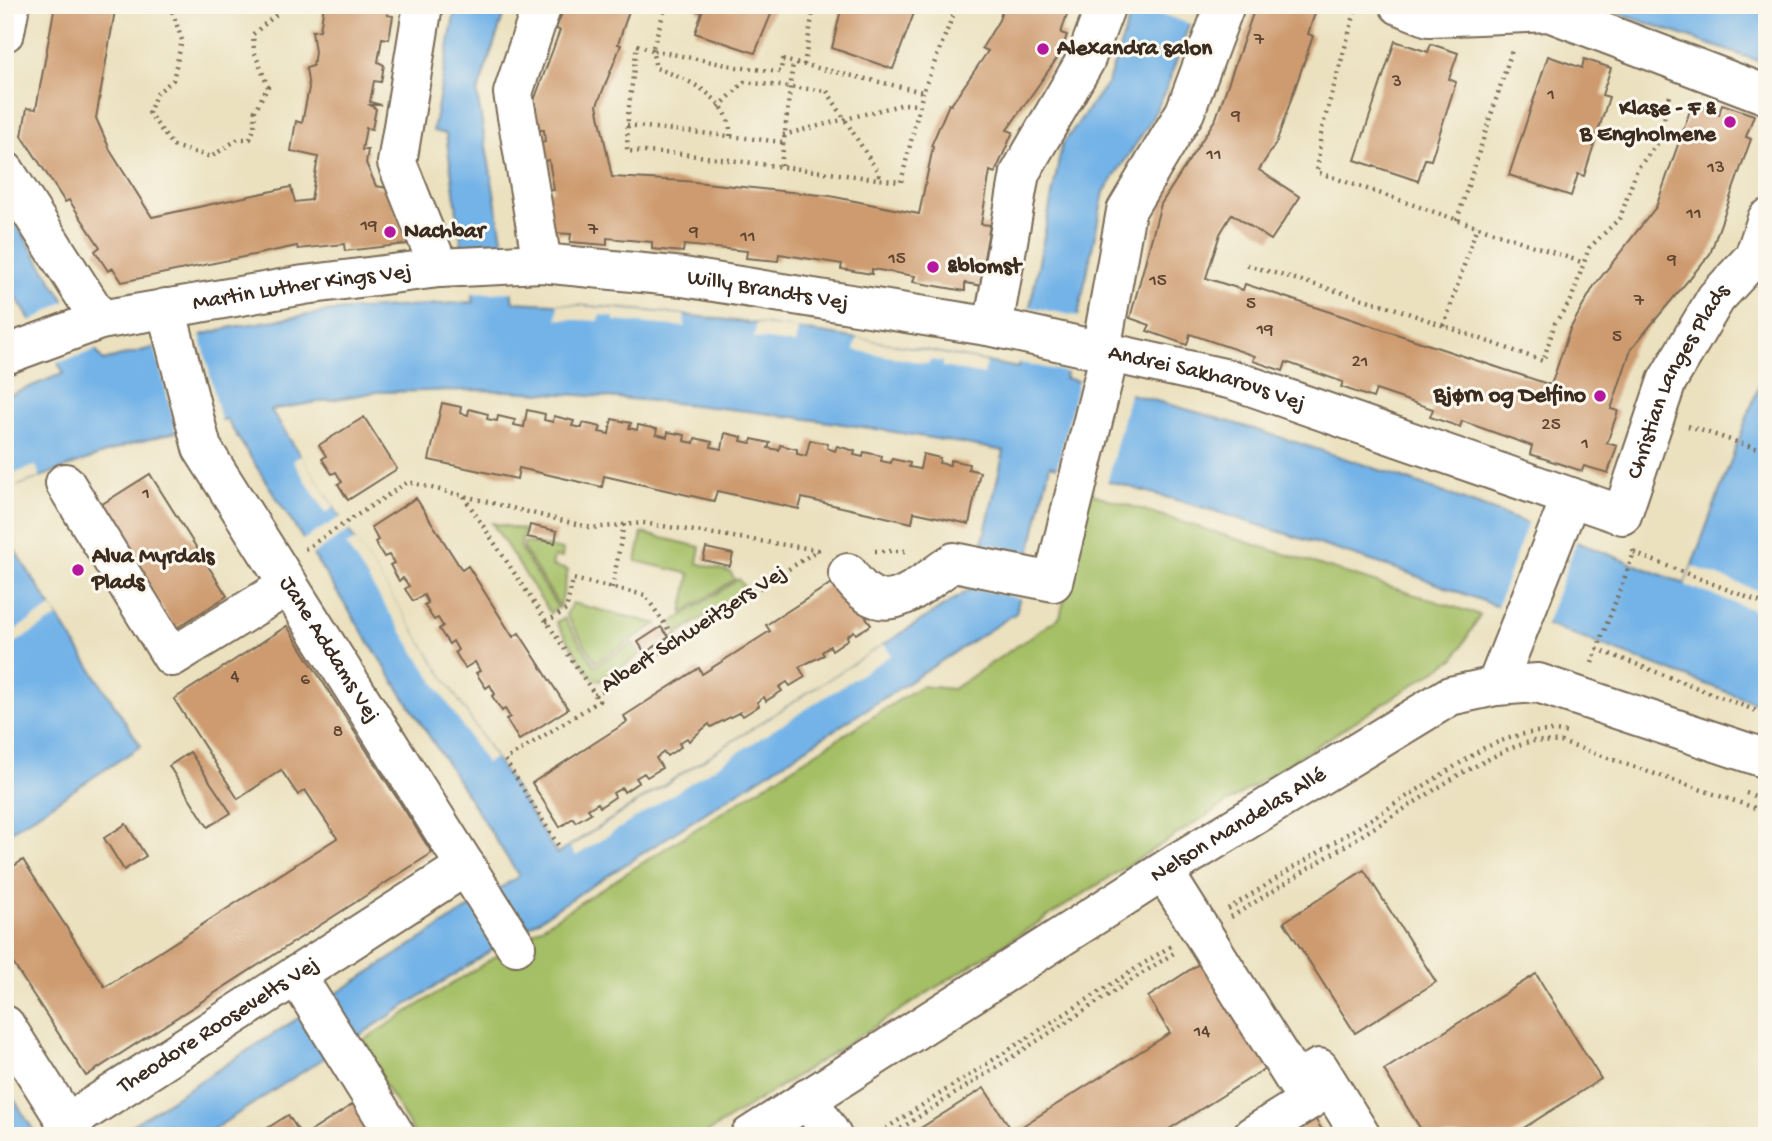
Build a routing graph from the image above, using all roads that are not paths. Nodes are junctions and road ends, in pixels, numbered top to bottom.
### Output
1 (10, 5) edge
2 (424, 5) edge
3 (542, 5) edge
4 (1107, 5) edge
5 (1399, 5) edge
6 (1211, 11) edge
7 (5, 32) edge
8 (1767, 95) edge
9 (5, 171) edge
10 (1767, 219) edge
11 (526, 264) junction
12 (451, 268) junction
13 (92, 322) junction
14 (171, 324) junction
15 (1006, 330) junction
16 (15, 348) edge
17 (1097, 357) junction
18 (65, 483) dead end
19 (1564, 513) junction
20 (1622, 515) joint
21 (851, 558) road end
22 (289, 585) junction
23 (1496, 686) junction
24 (1767, 759) edge
25 (1164, 872) junction
26 (470, 874) junction
27 (516, 946) dead end
28 (306, 990) junction
29 (5, 1025) edge
30 (1330, 1087) junction
31 (808, 1098) junction
32 (396, 1136) edge
33 (750, 1136) edge
34 (832, 1136) edge
35 (1252, 1136) edge
36 (1361, 1136) edge

1 - 7 street
2 - 12 street, Martin Luther Kings Vej
3 - 11 street
4 - 15 street
5 - 8 street
6 - 17 street, Andrei Sakharovs Vej
9 - 13 street
10 - 20 street, Christian Langes Plads
11 - 12 street, Martin Luther Kings Vej
11 - 15 street, Willy Brandts Vej
12 - 14 street, Martin Luther Kings Vej
13 - 14 street, Martin Luther Kings Vej
13 - 16 street, Martin Luther Kings Vej
14 - 22 street, Jane Addams Vej
15 - 17 street, Willy Brandts Vej
17 - 19 street, Andrei Sakharovs Vej
17 - 21 street
18 - 22 street
19 - 20 street, Andrei Sakharovs Vej
19 - 23 street
22 - 26 street, Jane Addams Vej
23 - 24 street, Nelson Mandelas Allé
23 - 25 street, Nelson Mandelas Allé
25 - 30 street
25 - 31 street, Nelson Mandelas Allé
26 - 27 street, Jane Addams Vej
26 - 28 street, Theodore Roosevelts Vej
28 - 29 street, Theodore Roosevelts Vej
28 - 32 street
30 - 35 street
30 - 36 street
31 - 33 street, Nelson Mandelas Allé
31 - 34 street

